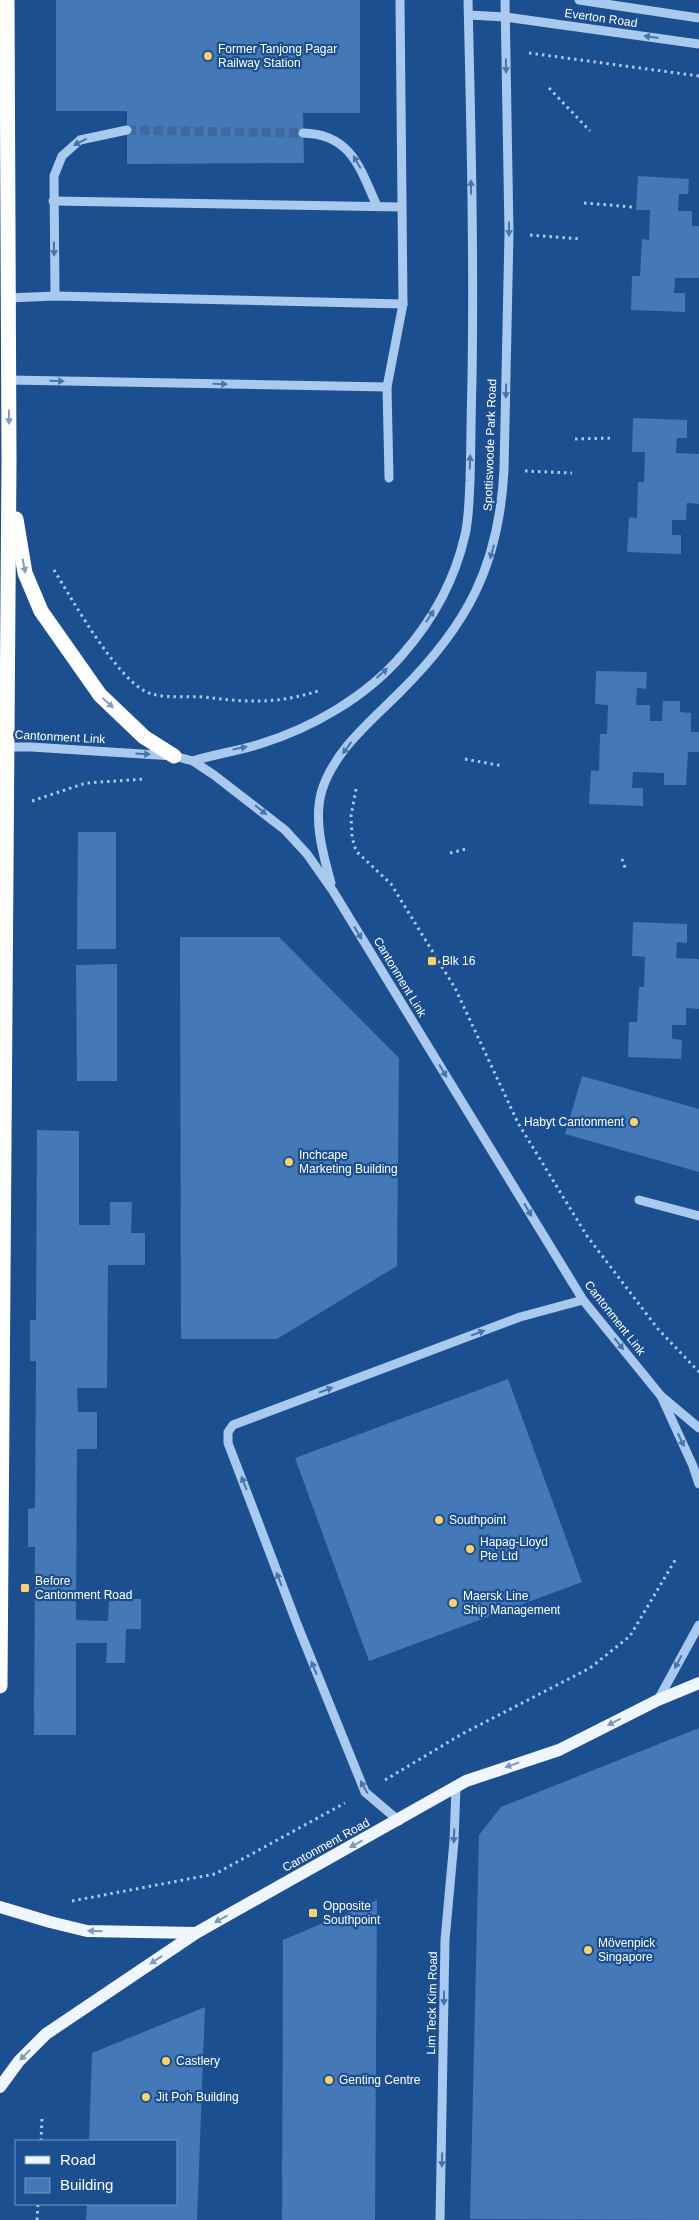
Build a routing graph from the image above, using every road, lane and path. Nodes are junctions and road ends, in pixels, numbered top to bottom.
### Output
1 (7, 0) edge
2 (400, 0) edge
3 (468, 0) edge
4 (505, 0) edge
5 (579, 0) edge
6 (469, 15) junction
7 (505, 17) junction
8 (699, 18) edge
9 (699, 44) edge
10 (506, 50) junction
11 (699, 76) edge
12 (549, 88) dead end
13 (127, 130) tunnel mouth
14 (590, 131) dead end
15 (303, 133) tunnel mouth
16 (53, 201) junction
17 (584, 203) dead end
18 (377, 206) junction
19 (401, 207) junction
20 (633, 207) dead end
21 (549, 236) dead end
22 (582, 239) dead end
23 (55, 296) junction
24 (8, 298) junction
25 (403, 304) junction
26 (9, 380) junction
27 (387, 386) junction
28 (613, 438) dead end
29 (574, 439) dead end
30 (545, 472) dead end
31 (572, 473) dead end
32 (389, 478) dead end
33 (9, 483) junction
34 (52, 567) dead end
35 (328, 685) dead end
36 (3, 747) edge
37 (174, 756) junction
38 (465, 759) dead end
39 (194, 761) junction
40 (503, 766) dead end
41 (153, 777) dead end
42 (356, 789) dead end
43 (6, 814) junction
44 (466, 849) dead end
45 (450, 853) dead end
46 (622, 859) dead end
47 (626, 870) dead end
48 (333, 891) junction
49 (639, 1200) dead end
50 (699, 1216) edge
51 (583, 1300) junction
52 (699, 1372) edge
53 (660, 1396) junction
54 (699, 1428) edge
55 (699, 1484) edge
56 (677, 1557) dead end
57 (699, 1625) edge
58 (699, 1683) edge
59 (0, 1686) edge
60 (658, 1700) junction
61 (456, 1787) junction
62 (365, 1792) junction
63 (399, 1821) junction
64 (68, 1902) dead end
65 (0, 1907) edge
66 (196, 1933) junction
67 (0, 2087) edge
68 (42, 2118) dead end
69 (41, 2140) edge
70 (38, 2205) edge
71 (37, 2220) edge
72 (440, 2220) edge

1 - 24 highway
2 - 19 street
3 - 6 street, Spottiswoode Park Road
4 - 7 street, Spottiswoode Park Road
5 - 8 street, Everton Road
6 - 7 street, Everton Road
39 -> 6 street, Spottiswoode Park Road
9 -> 7 street, Everton Road
7 - 10 street, Spottiswoode Park Road
10 - 11 path
10 -> 48 street, Spottiswoode Park Road
12 - 14 path
13 -> 16 street
18 -> 15 street
16 - 18 street
16 -> 23 street
17 - 20 path
18 - 19 street
19 - 25 street
21 - 22 path
23 - 24 street
23 - 25 street
24 - 26 highway
25 - 27 street
26 -> 27 street
26 -> 33 highway
27 - 32 street
28 - 29 path
30 - 31 path
33 - 36 highway
33 -> 37 highway
34 - 35 path
36 -> 37 street, Cantonment Link
36 - 43 highway
37 - 39 street, Cantonment Link
38 - 40 path
39 -> 48 street, Cantonment Link
41 - 43 path
42 - 52 path
43 - 59 highway
44 - 45 path
46 - 47 path
48 -> 51 street, Cantonment Link
49 - 50 street
51 -> 53 street, Cantonment Link
62 -> 51 street
53 - 54 street, Cantonment Link
53 -> 55 street, Cantonment Link
56 - 62 path
57 -> 60 street
58 - 60 main road, Cantonment Road
60 -> 61 main road, Cantonment Road
61 - 63 main road, Cantonment Road
61 -> 72 street, Lim Teck Kim Road
62 - 63 street
62 - 64 path
63 -> 66 main road, Cantonment Road
66 -> 65 main road
66 -> 67 main road, Cantonment Road
68 - 69 path
70 - 71 path

